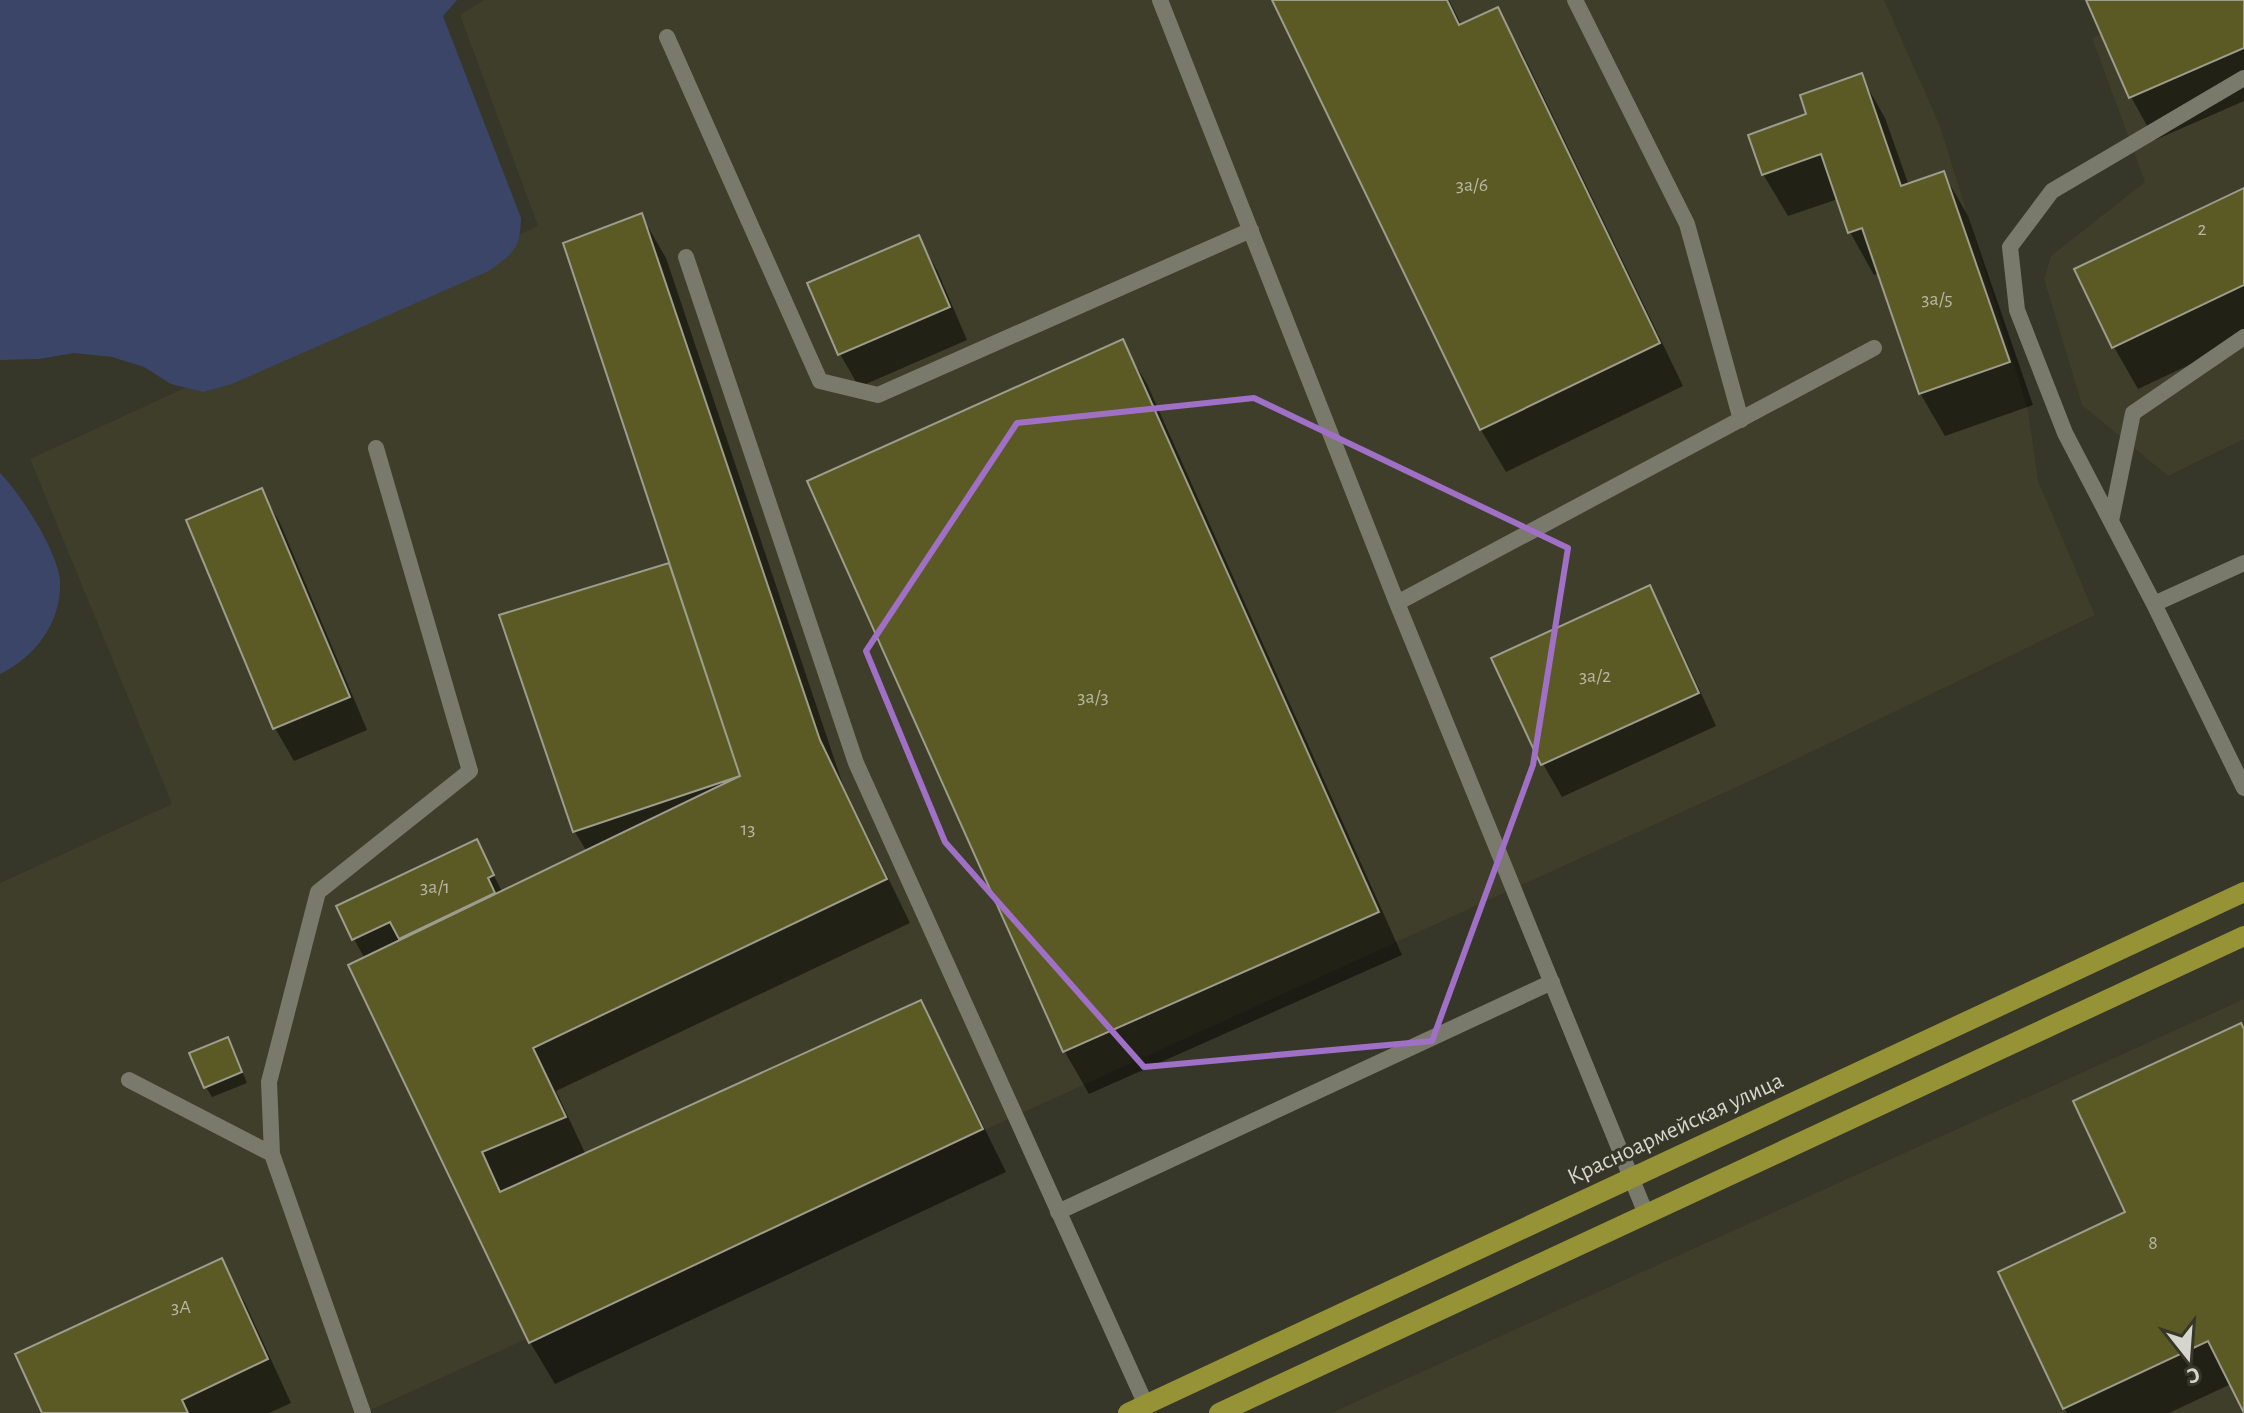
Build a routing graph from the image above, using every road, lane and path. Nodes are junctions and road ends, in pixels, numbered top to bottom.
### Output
1 (1160, 0) edge
2 (1575, 0) edge
3 (667, 37) dead end
4 (2244, 78) edge
5 (1251, 230) junction
6 (686, 257) dead end
7 (2244, 337) edge
8 (1874, 348) dead end
9 (1741, 420) junction
10 (376, 448) dead end
11 (2111, 521) junction
12 (2244, 563) edge
13 (1397, 603) junction
14 (2154, 604) junction
15 (2244, 788) edge
16 (2244, 892) edge
17 (2244, 936) edge
18 (1552, 982) junction
19 (129, 1080) dead end
20 (272, 1154) junction
21 (1631, 1177) junction
22 (1058, 1212) junction
23 (1646, 1214) junction
24 (1137, 1409) edge
25 (363, 1413) edge
26 (1219, 1413) edge

1 - 5 lane
2 - 9 lane
3 - 5 lane
4 - 11 lane
5 - 13 lane
6 - 22 lane
7 - 11 lane
8 - 9 lane
9 - 13 lane
10 - 20 lane
11 - 14 lane
12 - 14 lane
13 - 18 lane
14 - 15 lane
16 - 21 main road, Красноармейская улица
17 - 23 main road
18 - 21 lane
18 - 22 lane
19 - 20 lane
20 - 25 lane
21 - 23 lane
21 - 24 main road, Красноармейская улица
22 - 24 lane
23 - 26 main road

